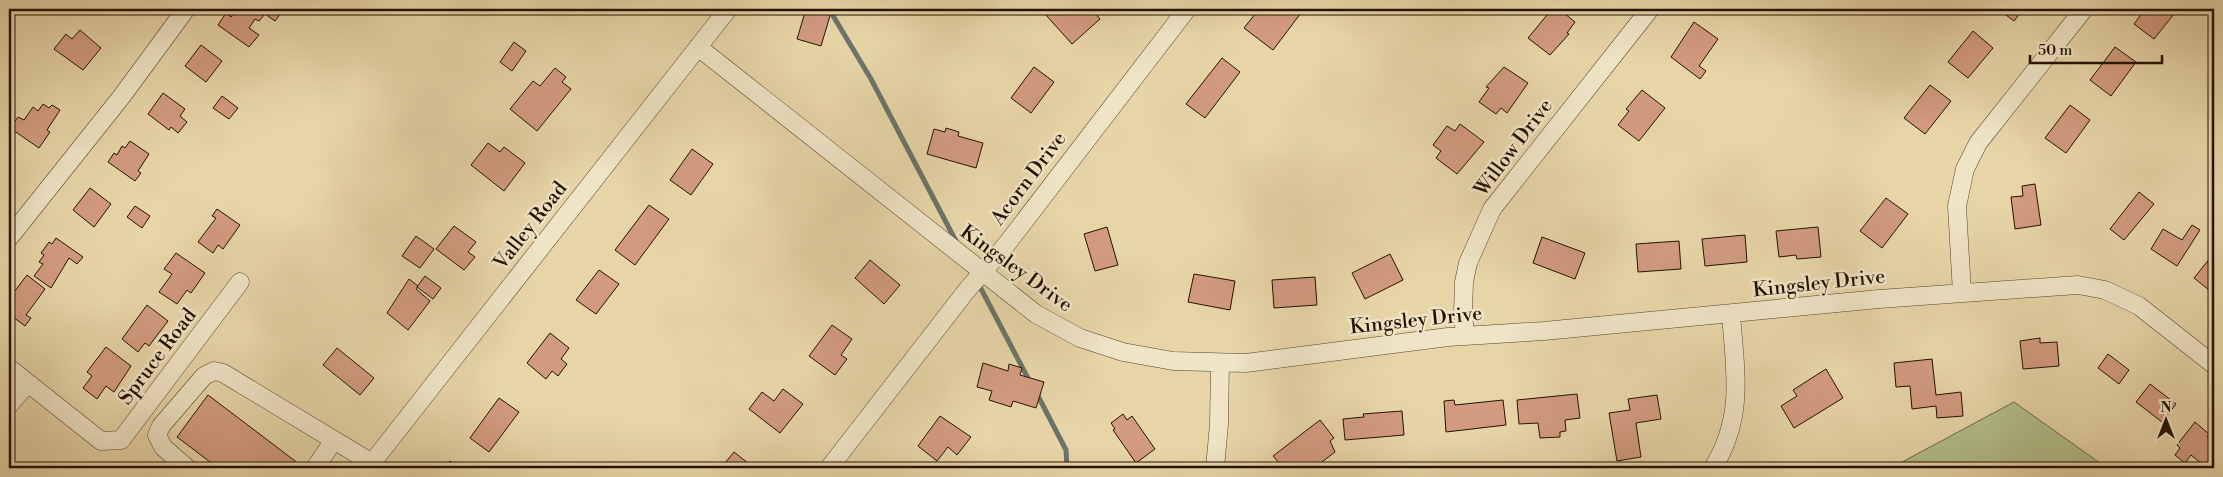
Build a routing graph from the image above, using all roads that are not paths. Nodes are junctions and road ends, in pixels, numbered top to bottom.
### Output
1 (186, 9) edge
2 (728, 9) edge
3 (1187, 9) edge
4 (1650, 9) edge
5 (2084, 9) edge
6 (698, 47) junction
7 (9, 238) edge
8 (981, 272) junction
9 (240, 282) dead end
10 (1962, 293) junction
11 (1730, 314) junction
12 (1465, 336) junction
13 (1220, 363) junction
14 (2214, 365) edge
15 (9, 368) edge
16 (28, 383) junction
17 (9, 405) edge
18 (334, 440) junction
19 (370, 466) edge
20 (187, 468) edge
21 (315, 468) edge
22 (829, 468) edge
23 (1215, 468) edge
24 (1713, 468) edge

1 - 7 street
2 - 6 street, Valley Road
3 - 8 street, Acorn Drive
4 - 12 street, Willow Drive
5 - 10 street
6 - 8 street, Kingsley Drive
6 - 19 street, Valley Road
8 - 13 street, Kingsley Drive
8 - 22 street, Acorn Drive
9 - 16 street, Spruce Road
10 - 11 street, Kingsley Drive
10 - 14 street, Kingsley Drive
11 - 12 street, Kingsley Drive
11 - 24 street
12 - 13 street, Kingsley Drive
13 - 23 street
15 - 16 street
16 - 17 street
18 - 19 street
18 - 20 street
18 - 21 street

